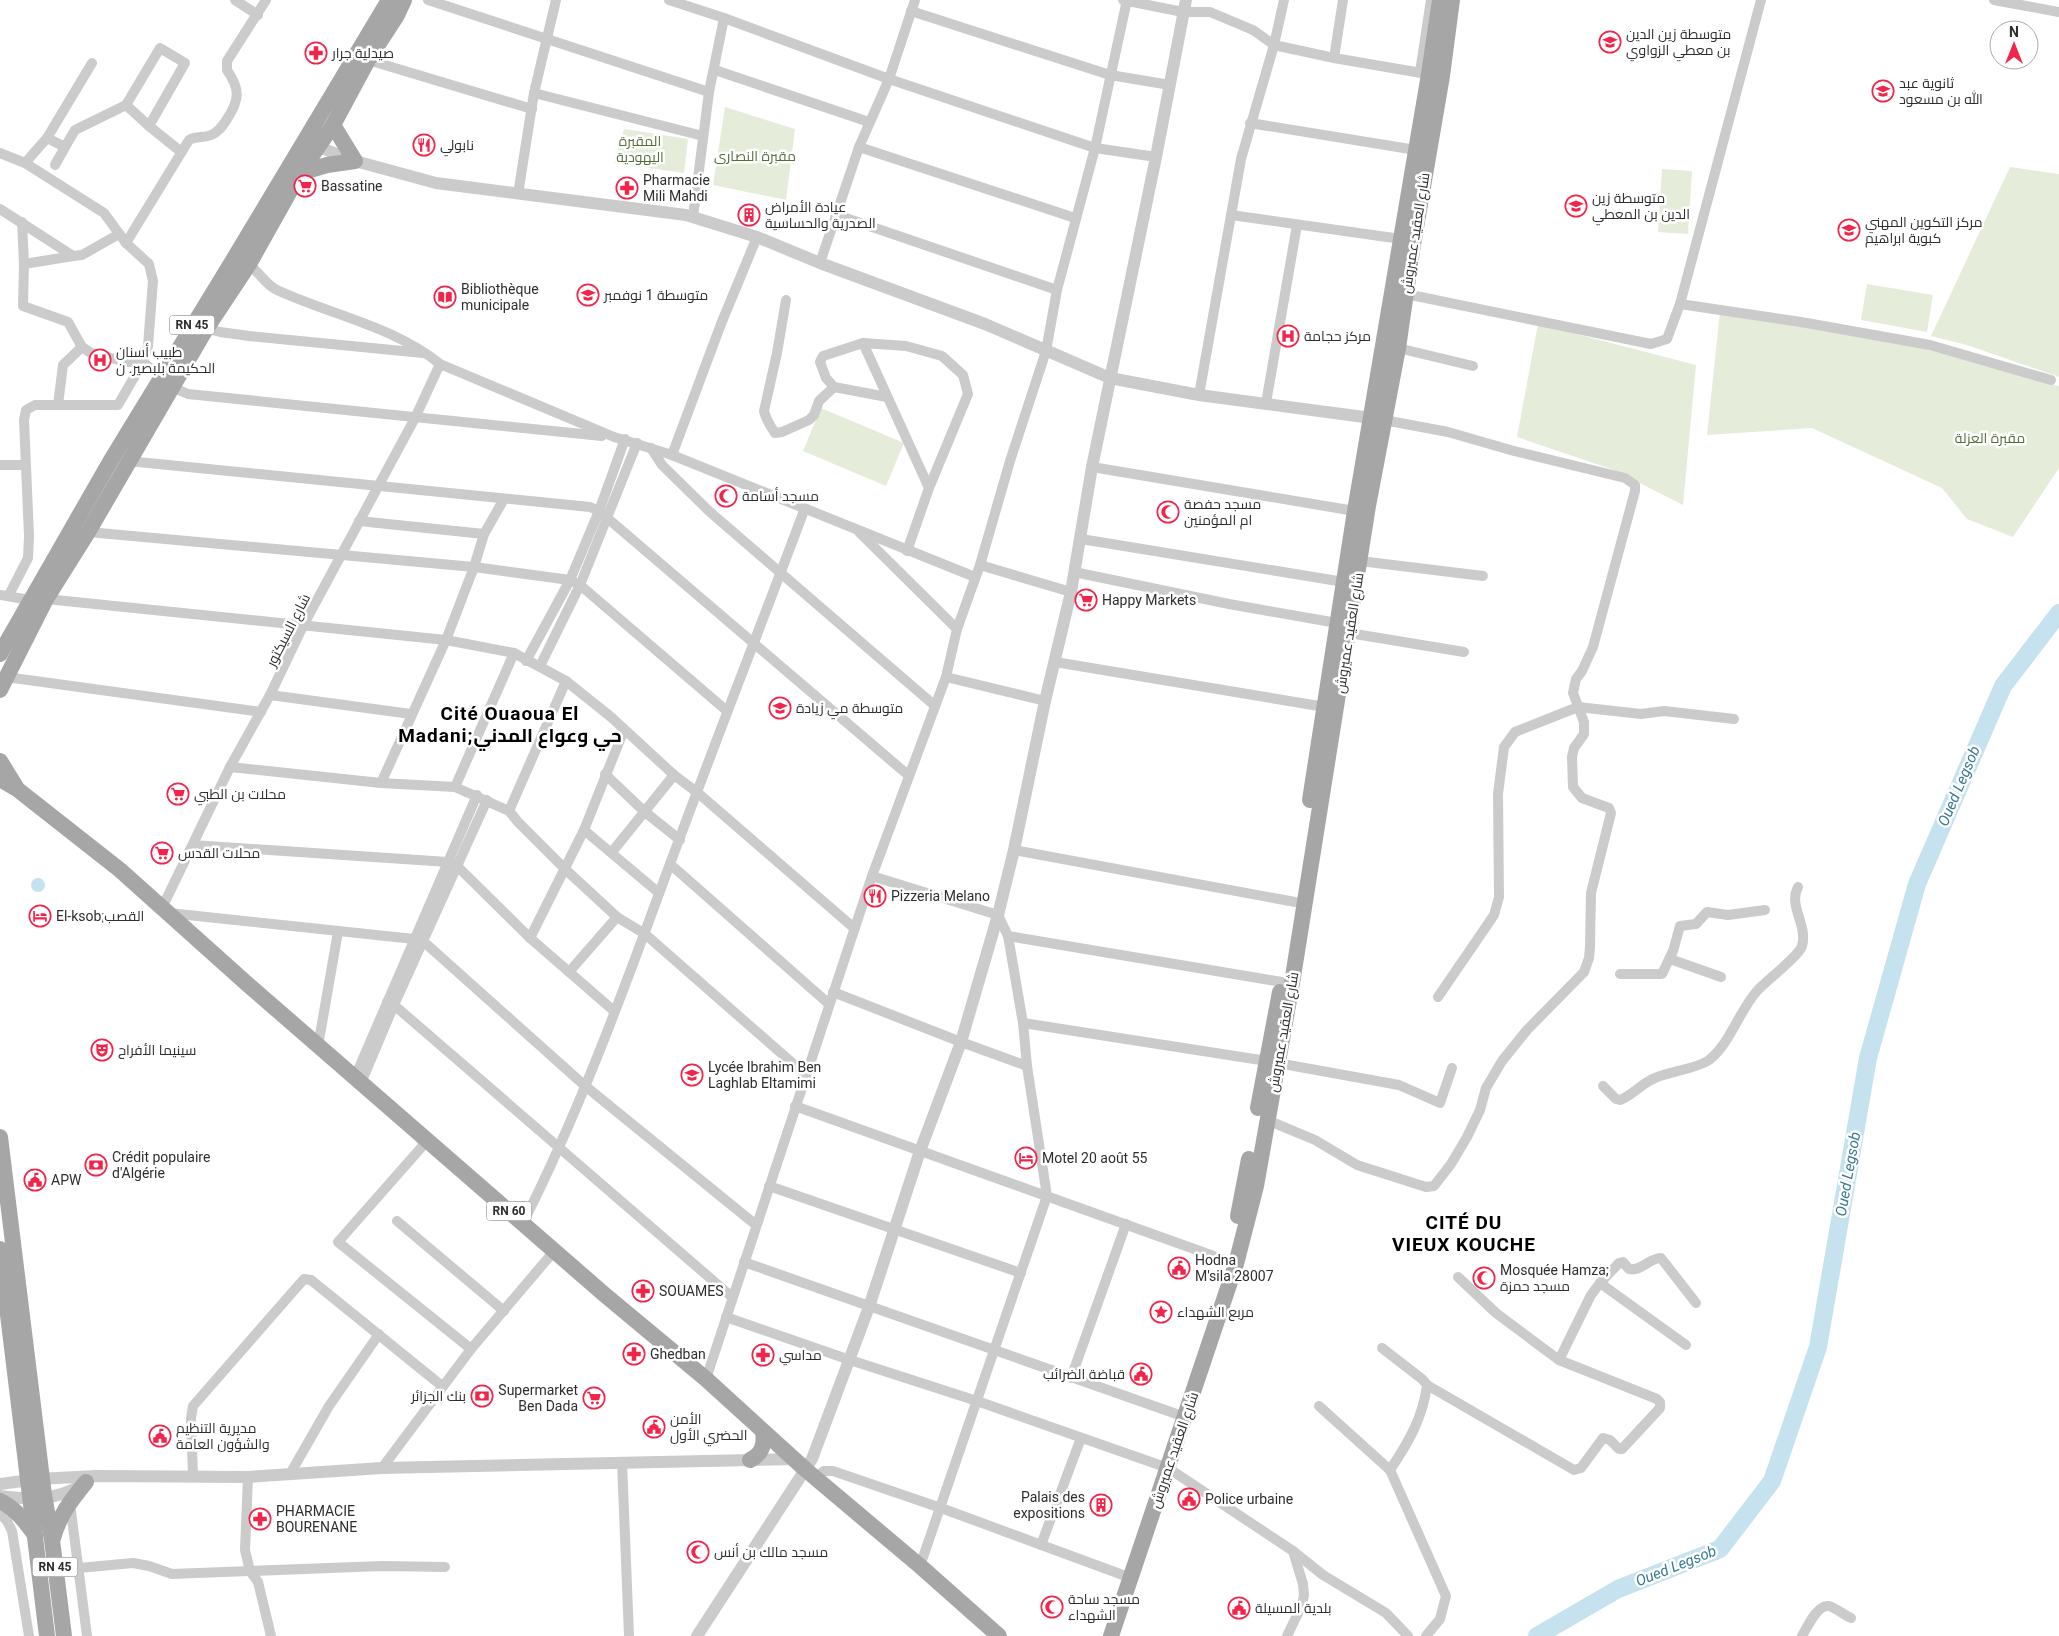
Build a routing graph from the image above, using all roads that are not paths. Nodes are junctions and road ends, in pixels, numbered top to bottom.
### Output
1 (235, 0) edge
2 (266, 0) edge
3 (428, 0) edge
4 (556, 0) edge
5 (668, 0) edge
6 (914, 0) edge
7 (1126, 0) edge
8 (1284, 0) edge
9 (1343, 0) edge
10 (1431, 0) edge
11 (1440, 0) edge
12 (1452, 0) edge
13 (1757, 0) edge
14 (1761, 0) edge
15 (1994, 0) edge
16 (391, 4) edge
17 (1185, 6) edge
18 (911, 11) junction
19 (2059, 12) edge
20 (258, 15) junction
21 (1756, 17) junction
22 (724, 18) junction
23 (546, 39) junction
24 (1274, 45) junction
25 (1334, 58) junction
26 (368, 60) junction
27 (92, 62) dead end
28 (714, 70) junction
29 (1430, 74) junction
30 (1110, 75) junction
31 (889, 79) junction
32 (1170, 85) junction
33 (534, 92) junction
34 (709, 92) junction
35 (126, 105) junction
36 (532, 110) junction
37 (869, 122) junction
38 (1250, 123) junction
39 (333, 125) junction
40 (149, 126) junction
41 (703, 136) junction
42 (48, 138) junction
43 (311, 144) junction
44 (859, 147) junction
45 (65, 148) junction
46 (1095, 148) junction
47 (1416, 150) junction
48 (180, 151) junction
49 (0, 153) edge
50 (1156, 157) junction
51 (355, 161) junction
52 (25, 163) junction
53 (55, 165) dead end
54 (300, 173) junction
55 (518, 194) junction
56 (0, 209) edge
57 (837, 215) junction
58 (1231, 215) junction
59 (693, 217) junction
60 (1075, 218) junction
61 (22, 222) junction
62 (1297, 225) junction
63 (119, 234) junction
64 (757, 237) junction
65 (1401, 239) junction
66 (126, 243) junction
67 (73, 256) junction
68 (242, 261) junction
69 (820, 263) junction
70 (24, 264) junction
71 (1057, 290) junction
72 (1400, 293) junction
73 (786, 300) dead end
74 (1680, 304) junction
75 (200, 326) junction
76 (863, 343) junction
77 (82, 347) junction
78 (1398, 348) junction
79 (1046, 351) junction
80 (427, 354) junction
81 (144, 362) junction
82 (440, 364) junction
83 (1473, 366) dead end
84 (1110, 378) junction
85 (2051, 380) dead end
86 (167, 382) junction
87 (834, 387) junction
88 (1199, 395) junction
89 (887, 398) junction
90 (1266, 403) junction
91 (58, 405) junction
92 (416, 418) junction
93 (1377, 418) junction
94 (614, 437) junction
95 (625, 439) junction
96 (637, 443) junction
97 (651, 448) junction
98 (672, 455) junction
99 (128, 461) junction
100 (0, 465) edge
101 (25, 465) junction
102 (1092, 467) junction
103 (378, 486) junction
104 (929, 488) junction
105 (504, 499) junction
106 (805, 508) junction
107 (599, 511) junction
108 (1355, 511) junction
109 (607, 520) junction
110 (359, 521) junction
111 (854, 528) junction
112 (88, 532) junction
113 (484, 534) junction
114 (1081, 539) junction
115 (907, 551) junction
116 (342, 555) junction
117 (1360, 562) junction
118 (980, 565) junction
119 (474, 567) junction
120 (781, 572) junction
121 (1074, 572) junction
122 (1483, 576) dead end
123 (976, 577) junction
124 (570, 580) junction
125 (1344, 582) junction
126 (580, 585) junction
127 (1071, 592) junction
128 (5, 595) edge
129 (38, 600) junction
130 (303, 626) junction
131 (1343, 628) junction
132 (957, 629) junction
133 (446, 640) junction
134 (753, 644) junction
135 (514, 652) junction
136 (1464, 652) dead end
137 (0, 654) edge
138 (526, 660) junction
139 (1055, 662) junction
140 (540, 666) junction
141 (946, 676) junction
142 (566, 681) junction
143 (3, 683) edge
144 (270, 695) junction
145 (1045, 702) junction
146 (934, 705) junction
147 (1324, 707) junction
148 (1578, 707) junction
149 (727, 711) junction
150 (261, 712) junction
151 (411, 714) junction
152 (1734, 719) dead end
153 (624, 730) junction
154 (0, 765) edge
155 (230, 767) junction
156 (605, 774) junction
157 (674, 775) junction
158 (908, 775) junction
159 (381, 783) junction
160 (455, 787) junction
161 (698, 793) junction
162 (477, 795) junction
163 (487, 800) junction
164 (509, 811) junction
165 (645, 812) junction
166 (584, 830) junction
167 (680, 840) junction
168 (194, 845) junction
169 (1014, 850) junction
170 (612, 852) junction
171 (453, 864) junction
172 (670, 864) junction
173 (565, 869) junction
174 (872, 876) junction
175 (1798, 887) dead end
176 (659, 893) junction
177 (1295, 902) junction
178 (1765, 910) dead end
179 (164, 911) junction
180 (998, 915) junction
181 (617, 917) junction
182 (854, 928) junction
183 (338, 932) junction
184 (645, 934) junction
185 (1008, 936) junction
186 (530, 938) junction
187 (419, 941) junction
188 (1670, 959) junction
189 (569, 972) junction
190 (1620, 974) dead end
191 (1721, 977) dead end
192 (1282, 982) junction
193 (833, 992) junction
194 (1438, 997) dead end
195 (390, 1004) junction
196 (829, 1004) junction
197 (614, 1011) junction
198 (1023, 1022) junction
199 (961, 1042) junction
200 (318, 1046) junction
201 (1273, 1062) junction
202 (1027, 1066) junction
203 (1452, 1068) dead end
204 (806, 1075) junction
205 (358, 1080) junction
206 (584, 1085) junction
207 (1603, 1086) dead end
208 (795, 1106) junction
209 (1267, 1120) junction
210 (0, 1137) edge
211 (427, 1141) junction
212 (559, 1149) junction
213 (920, 1151) junction
214 (769, 1186) junction
215 (1047, 1196) junction
216 (397, 1220) dead end
217 (523, 1223) junction
218 (1126, 1224) junction
219 (756, 1225) junction
220 (895, 1230) junction
221 (555, 1250) junction
222 (6, 1258) edge
223 (744, 1262) junction
224 (1236, 1264) junction
225 (1021, 1273) junction
226 (1458, 1277) dead end
227 (1600, 1283) junction
228 (732, 1297) junction
229 (1696, 1303) dead end
230 (869, 1307) junction
231 (504, 1310) junction
232 (726, 1317) junction
233 (5, 1321) edge
234 (379, 1334) junction
235 (1686, 1345) dead end
236 (1382, 1348) dead end
237 (471, 1349) junction
238 (994, 1351) junction
239 (850, 1360) junction
240 (1560, 1360) junction
241 (1072, 1378) junction
242 (706, 1379) junction
243 (1427, 1385) junction
244 (442, 1386) junction
245 (977, 1401) junction
246 (1319, 1406) dead end
247 (1185, 1417) junction
248 (763, 1432) junction
249 (1081, 1438) junction
250 (750, 1460) junction
251 (622, 1462) junction
252 (382, 1468) junction
253 (1168, 1468) junction
254 (805, 1469) junction
255 (1390, 1470) junction
256 (290, 1474) junction
257 (193, 1476) junction
258 (248, 1477) junction
259 (92, 1479) junction
260 (36, 1480) junction
261 (0, 1484) edge
262 (0, 1496) edge
263 (38, 1499) junction
264 (0, 1501) edge
265 (66, 1507) junction
266 (940, 1508) junction
267 (0, 1514) edge
268 (36, 1536) junction
269 (52, 1540) junction
270 (1041, 1545) junction
271 (1293, 1551) junction
272 (920, 1566) junction
273 (445, 1567) dead end
274 (79, 1568) junction
275 (250, 1571) junction
276 (1131, 1578) junction
277 (1851, 1618) dead end
278 (29, 1636) edge
279 (48, 1636) edge
280 (64, 1636) edge
281 (87, 1636) edge
282 (270, 1636) edge
283 (629, 1636) edge
284 (697, 1636) edge
285 (999, 1636) edge
286 (1111, 1636) edge
287 (1287, 1636) edge
288 (1408, 1636) edge
289 (1426, 1636) edge
290 (1802, 1636) edge

1 - 20 street
2 - 20 street
3 - 23 street
4 - 23 street
5 - 22 street
6 - 18 street
7 - 17 street
7 - 30 street
8 - 24 street
9 - 25 street
10 - 29 street
11 - 29 main road, شارع العقيد عميروش
12 - 29 main road, شارع العقيد عميروش
13 - 21 street
14 - 21 street
15 - 19 street
16 - 26 main road, RN 45
16 - 43 main road, RN 45
17 - 24 street
17 - 32 street
18 - 30 street
18 - 31 street
20 - 48 street
21 - 74 street
22 - 28 street
22 - 31 street
23 - 33 street
23 - 34 street
24 - 25 street
24 - 38 street
25 - 29 street
26 - 36 street
26 - 39 main road, RN 45
27 - 42 street
28 - 34 street
28 - 37 street
29 - 47 main road, شارع العقيد عميروش
29 - 72 main road, شارع العقيد عميروش
30 - 32 street
30 - 46 street
31 - 37 street
31 - 46 street
32 - 50 street
33 - 36 street
33 - 41 street
34 - 41 street
35 - 40 street
35 - 40 street
35 - 45 street
36 - 55 street
37 - 44 street
38 - 47 street
38 - 58 street
39 - 43 main road, RN 45
39 - 51 main road
40 - 48 street
41 - 59 street
42 - 45 street
42 - 52 street
43 - 51 street
43 - 54 main road, RN 45
43 - 68 main road, RN 45
44 - 57 street
44 - 60 street
45 - 53 street
46 - 50 street
46 - 60 street
47 - 65 main road, شارع العقيد عميروش
48 - 66 street
49 - 52 street
50 - 84 street
51 - 54 main road
51 - 55 street
52 - 63 street
54 - 68 main road, RN 45
55 - 59 street
56 - 61 street
57 - 69 street
57 - 71 street
58 - 62 street
58 - 88 street
59 - 64 street
60 - 71 street
61 - 67 street
61 - 70 street
62 - 65 street
62 - 90 street
63 - 66 street
63 - 67 street
64 - 69 street
64 - 98 street
65 - 72 main road, شارع العقيد عميروش
66 - 81 street
67 - 70 street
68 - 75 main road, RN 45
68 - 80 street
69 - 79 street
70 - 77 street
71 - 79 street
72 - 74 street
72 - 78 main road, شارع العقيد عميروش
72 - 93 main road, شارع العقيد عميروش
73 - 87 street
74 - 85 street
75 - 80 street
75 - 86 main road, RN 45
76 - 87 street
76 - 89 street
76 - 104 street
77 - 81 street
77 - 91 street
78 - 83 street
78 - 93 main road, شارع العقيد عميروش
79 - 84 street
79 - 118 street
80 - 82 street
81 - 86 street
81 - 91 street
82 - 92 street, شارع السيكتور
82 - 94 street
84 - 88 street
84 - 102 street
86 - 92 street
86 - 99 main road, RN 45
86 - 129 main road, RN 45
87 - 89 street
88 - 90 street
89 - 104 street
90 - 93 street
91 - 101 street
92 - 94 street
92 - 103 street, شارع السيكتور
93 - 108 main road, شارع العقيد عميروش
93 - 117 main road, شارع العقيد عميروش
93 - 148 street
94 - 95 street
95 - 96 street
95 - 107 street
96 - 97 street
96 - 109 street
97 - 98 street
97 - 120 street
98 - 106 street
99 - 103 street
99 - 112 main road, RN 45
100 - 101 street
101 - 128 street
102 - 108 street
102 - 114 street
103 - 105 street
103 - 110 street, شارع السيكتور
104 - 115 street
105 - 107 street
105 - 113 street
106 - 111 street
106 - 120 street
107 - 109 street
107 - 124 street
108 - 125 main road, شارع العقيد عميروش
109 - 126 street
109 - 134 street
110 - 113 street
110 - 116 street, شارع السيكتور
111 - 115 street
111 - 132 street
112 - 116 street
112 - 129 main road, RN 45
113 - 119 street
114 - 121 street
114 - 125 street
115 - 123 street
116 - 119 street
116 - 130 street, شارع السيكتور
117 - 122 street
117 - 131 main road, شارع العقيد عميروش
118 - 123 street
118 - 127 street
119 - 124 street
119 - 133 street
120 - 134 street
120 - 146 street
121 - 127 street
121 - 131 street
123 - 132 street
124 - 126 street
124 - 138 street
125 - 131 main road, شارع العقيد عميروش
126 - 140 street
126 - 149 street
127 - 139 street
128 - 129 street
129 - 130 street
129 - 137 main road, RN 45
129 - 143 main road, RN 45
130 - 133 street
130 - 144 street, شارع السيكتور
131 - 136 street
131 - 147 main road, شارع العقيد عميروش
131 - 201 main road, شارع العقيد عميروش
132 - 141 street
133 - 135 street
133 - 151 street
134 - 149 street
134 - 158 street
135 - 138 street
135 - 160 street
138 - 140 street
139 - 145 street
139 - 147 street
140 - 142 street
141 - 145 street
141 - 146 street
142 - 153 street
142 - 164 street
143 - 150 street
144 - 150 street, شارع السيكتور
144 - 151 street
145 - 169 street
146 - 158 street
147 - 177 main road, شارع العقيد عميروش
148 - 152 street
148 - 194 street
148 - 209 street
149 - 161 street
150 - 155 street, شارع السيكتور
151 - 159 street
153 - 156 street
153 - 157 street
154 - 179 main road, RN 60
155 - 159 street
155 - 168 street, شارع السيكتور
156 - 165 street
156 - 166 street
157 - 161 street
157 - 165 street
158 - 174 street
159 - 160 street
160 - 162 street
161 - 167 street
161 - 182 street
162 - 163 street
162 - 171 street
163 - 164 street
163 - 171 street
164 - 173 street
165 - 167 street
165 - 170 street
166 - 170 street
166 - 173 street
167 - 172 street
168 - 171 street
168 - 179 street, شارع السيكتور
169 - 177 street
169 - 180 street
170 - 176 street
171 - 186 street
171 - 187 street
172 - 176 street
172 - 196 street
173 - 181 street
173 - 186 street
174 - 180 street
174 - 182 street
175 - 207 street
176 - 184 street
177 - 192 main road, شارع العقيد عميروش
178 - 188 street
179 - 183 street
179 - 200 main road, RN 60
180 - 185 street
180 - 199 street
181 - 184 street
181 - 189 street
182 - 193 street
183 - 187 street
183 - 200 street
184 - 197 street
184 - 204 street
185 - 192 street
185 - 198 street
186 - 189 street
187 - 195 street
187 - 206 street
188 - 190 street
188 - 191 street
189 - 197 street
192 - 201 main road, شارع العقيد عميروش
193 - 196 street
193 - 199 street
195 - 205 street
195 - 212 street
196 - 204 street
197 - 206 street
198 - 201 street
198 - 202 street
199 - 202 street
199 - 213 street
200 - 205 main road, RN 60
201 - 203 street
201 - 209 main road, شارع العقيد عميروش
201 - 224 main road, شارع العقيد عميروش
202 - 215 street
204 - 208 street
205 - 211 main road, RN 60
206 - 212 street
206 - 219 street
208 - 213 street
208 - 214 street
209 - 224 main road, شارع العقيد عميروش
210 - 222 main road, RN 45
211 - 217 main road, RN 60
211 - 237 street
212 - 217 street
212 - 228 street
213 - 215 street
213 - 220 street
214 - 219 street
214 - 220 street
215 - 218 street
215 - 225 street
216 - 231 street
217 - 221 main road, RN 60
218 - 224 street
218 - 241 street
219 - 223 street
220 - 225 street
220 - 230 street
221 - 231 street
221 - 242 main road, RN 60
222 - 233 main road, RN 45
222 - 260 main road, RN 45
223 - 228 street
223 - 230 street
224 - 247 main road, شارع العقيد عميروش
225 - 238 street
226 - 240 street
227 - 229 street
227 - 235 street
227 - 240 street
228 - 232 street
230 - 238 street
230 - 239 street
231 - 237 street
232 - 239 street
232 - 242 street
233 - 260 main road, RN 45
234 - 244 street
234 - 256 street
234 - 257 street
236 - 243 street
237 - 244 street
238 - 241 street
238 - 245 street
239 - 245 street
239 - 254 street
240 - 243 street
241 - 247 street
242 - 248 main road, RN 60
243 - 255 street
244 - 252 street
245 - 249 street
245 - 266 street
246 - 255 street
247 - 253 main road, شارع العقيد عميروش
248 - 250 main road
248 - 254 main road, RN 60
249 - 253 street
249 - 270 street
250 - 251 street
250 - 254 street
251 - 252 street
251 - 283 street
252 - 256 street
253 - 271 street
253 - 276 main road, شارع العقيد عميروش
254 - 266 street
254 - 272 main road, RN 60
254 - 284 street
255 - 289 street
256 - 258 street
257 - 258 street
257 - 259 street
258 - 275 street
259 - 260 street
259 - 263 street
259 - 265 main road
260 - 261 street
260 - 263 main road, RN 45
262 - 263 street
263 - 268 main road, RN 45
263 - 269 main road, RN 45
264 - 268 main road
265 - 269 main road
265 - 274 street
266 - 270 street
266 - 272 street
267 - 278 street
268 - 279 main road, RN 45
269 - 280 main road, RN 45
270 - 276 street
271 - 287 street
271 - 288 street
272 - 285 main road, RN 60
273 - 275 street
274 - 275 street
274 - 281 street
275 - 282 street
276 - 286 main road, شارع العقيد عميروش
277 - 290 street

